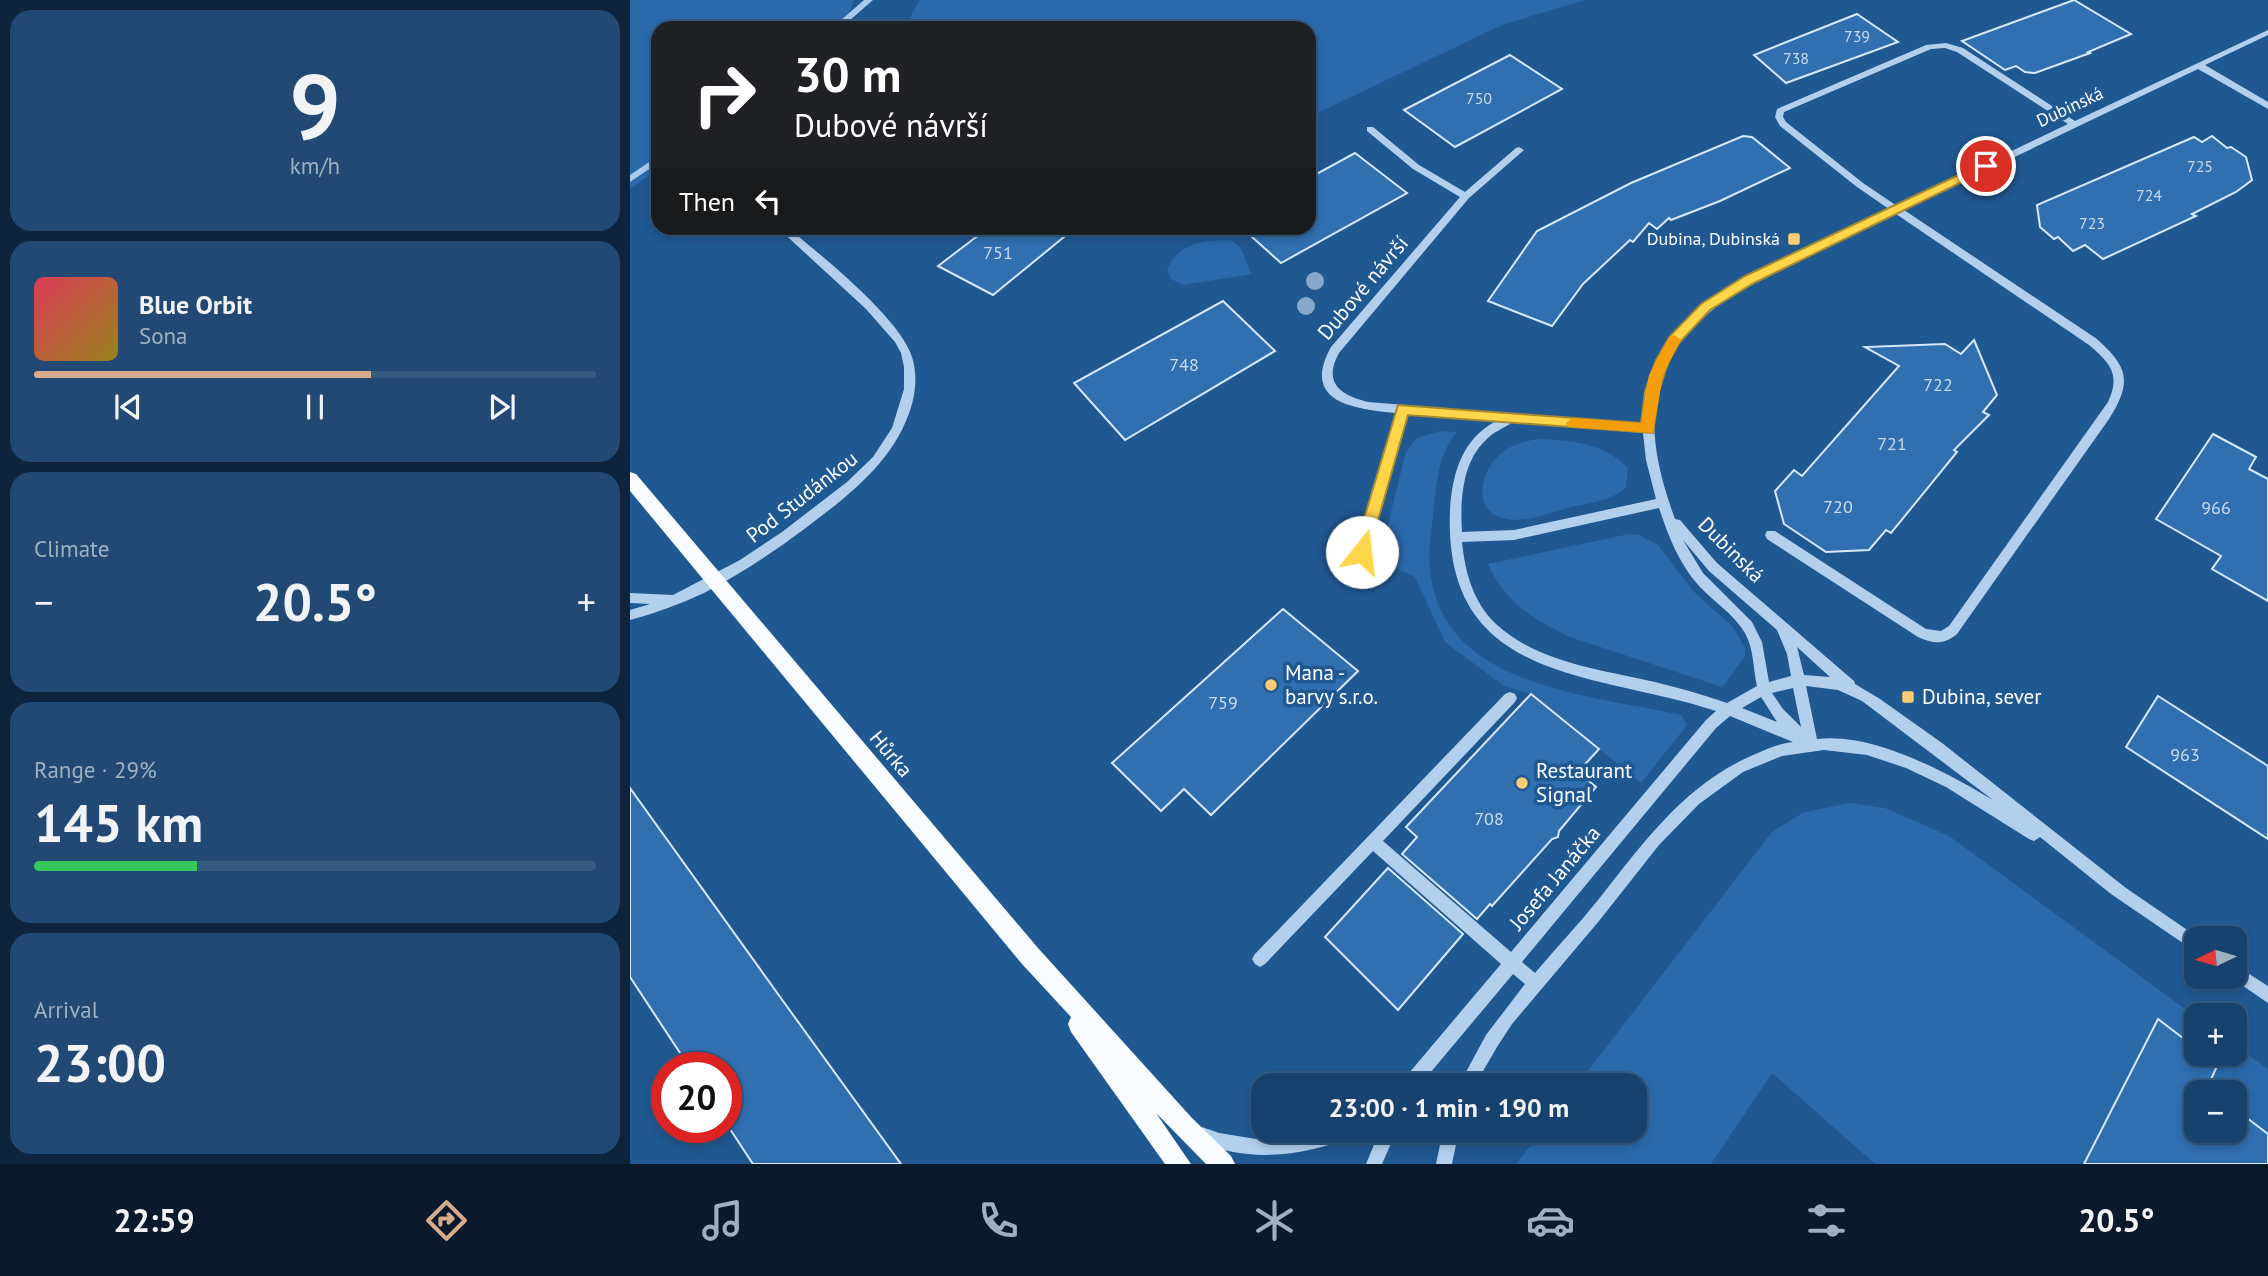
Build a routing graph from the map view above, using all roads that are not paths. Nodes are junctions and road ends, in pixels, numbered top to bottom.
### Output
1 (2268, 32) edge
2 (2198, 65) junction
3 (2268, 106) edge
4 (2074, 124) junction
5 (1370, 129) dead end
6 (1519, 150) dead end
7 (1466, 196) junction
8 (1896, 209) junction
9 (791, 235) edge
10 (1403, 409) junction
11 (1513, 418) junction
12 (1648, 429) junction
13 (630, 480) edge
14 (1663, 502) junction
15 (1771, 535) dead end
16 (1455, 537) junction
17 (1362, 552) dead end
18 (715, 583) junction
19 (683, 597) junction
20 (630, 598) edge
21 (630, 615) edge
22 (1776, 621) junction
23 (1800, 681) junction
24 (1765, 689) junction
25 (1861, 694) junction
26 (1510, 698) dead end
27 (1727, 709) junction
28 (1811, 743) junction
29 (1373, 842) junction
30 (2121, 892) junction
31 (2184, 937) edge
32 (1030, 956) junction
33 (1260, 959) dead end
34 (1512, 962) junction
35 (2247, 980) edge
36 (1537, 985) junction
37 (2268, 995) edge
38 (1421, 1073) edge
39 (1474, 1073) edge
40 (1184, 1126) junction
41 (1304, 1143) edge
42 (1383, 1143) edge
43 (1448, 1143) edge
44 (1180, 1164) edge
45 (1223, 1164) edge
46 (1374, 1164) edge
47 (1444, 1164) edge

1 - 2 street, Dubinská
2 - 3 street
2 - 4 street, Dubinská
4 - 8 street, Dubinská
4 - 8 street
5 - 7 street
6 - 7 street, Dubové návrší
7 - 10 street, Dubové návrší
8 - 12 street, Dubinská
8 - 15 street
9 - 18 street, Pod Studánkou
10 - 11 street, Dubové návrší
10 - 17 street
11 - 12 street, Dubové návrší
11 - 16 street
12 - 14 street, Dubinská
13 - 18 main road, Hůrka
14 - 16 street
14 - 22 street, Dubinská
14 - 24 street, Dubinská
16 - 27 street
18 - 19 street
18 - 32 main road, Hůrka
19 - 20 street
19 - 21 street
22 - 23 street, Dubinská
22 - 25 street, Dubinská
23 - 24 street, Josefa Janáčka
23 - 25 street, Josefa Janáčka
23 - 28 street
24 - 27 street, Josefa Janáčka
24 - 28 street, Dubinská
25 - 30 street, Josefa Janáčka
26 - 29 street
27 - 28 street
27 - 34 street, Josefa Janáčka
28 - 30 street, Josefa Janáčka
28 - 36 street, Josefa Janáčka
29 - 33 street
29 - 34 street
30 - 31 street, Josefa Janáčka
32 - 40 main road, Hůrka
32 - 44 main road, Hůrka
34 - 36 street
34 - 38 street, Josefa Janáčka
35 - 37 street
36 - 39 street, Josefa Janáčka
40 - 41 street
40 - 45 main road, Hůrka
42 - 46 street
43 - 47 street

